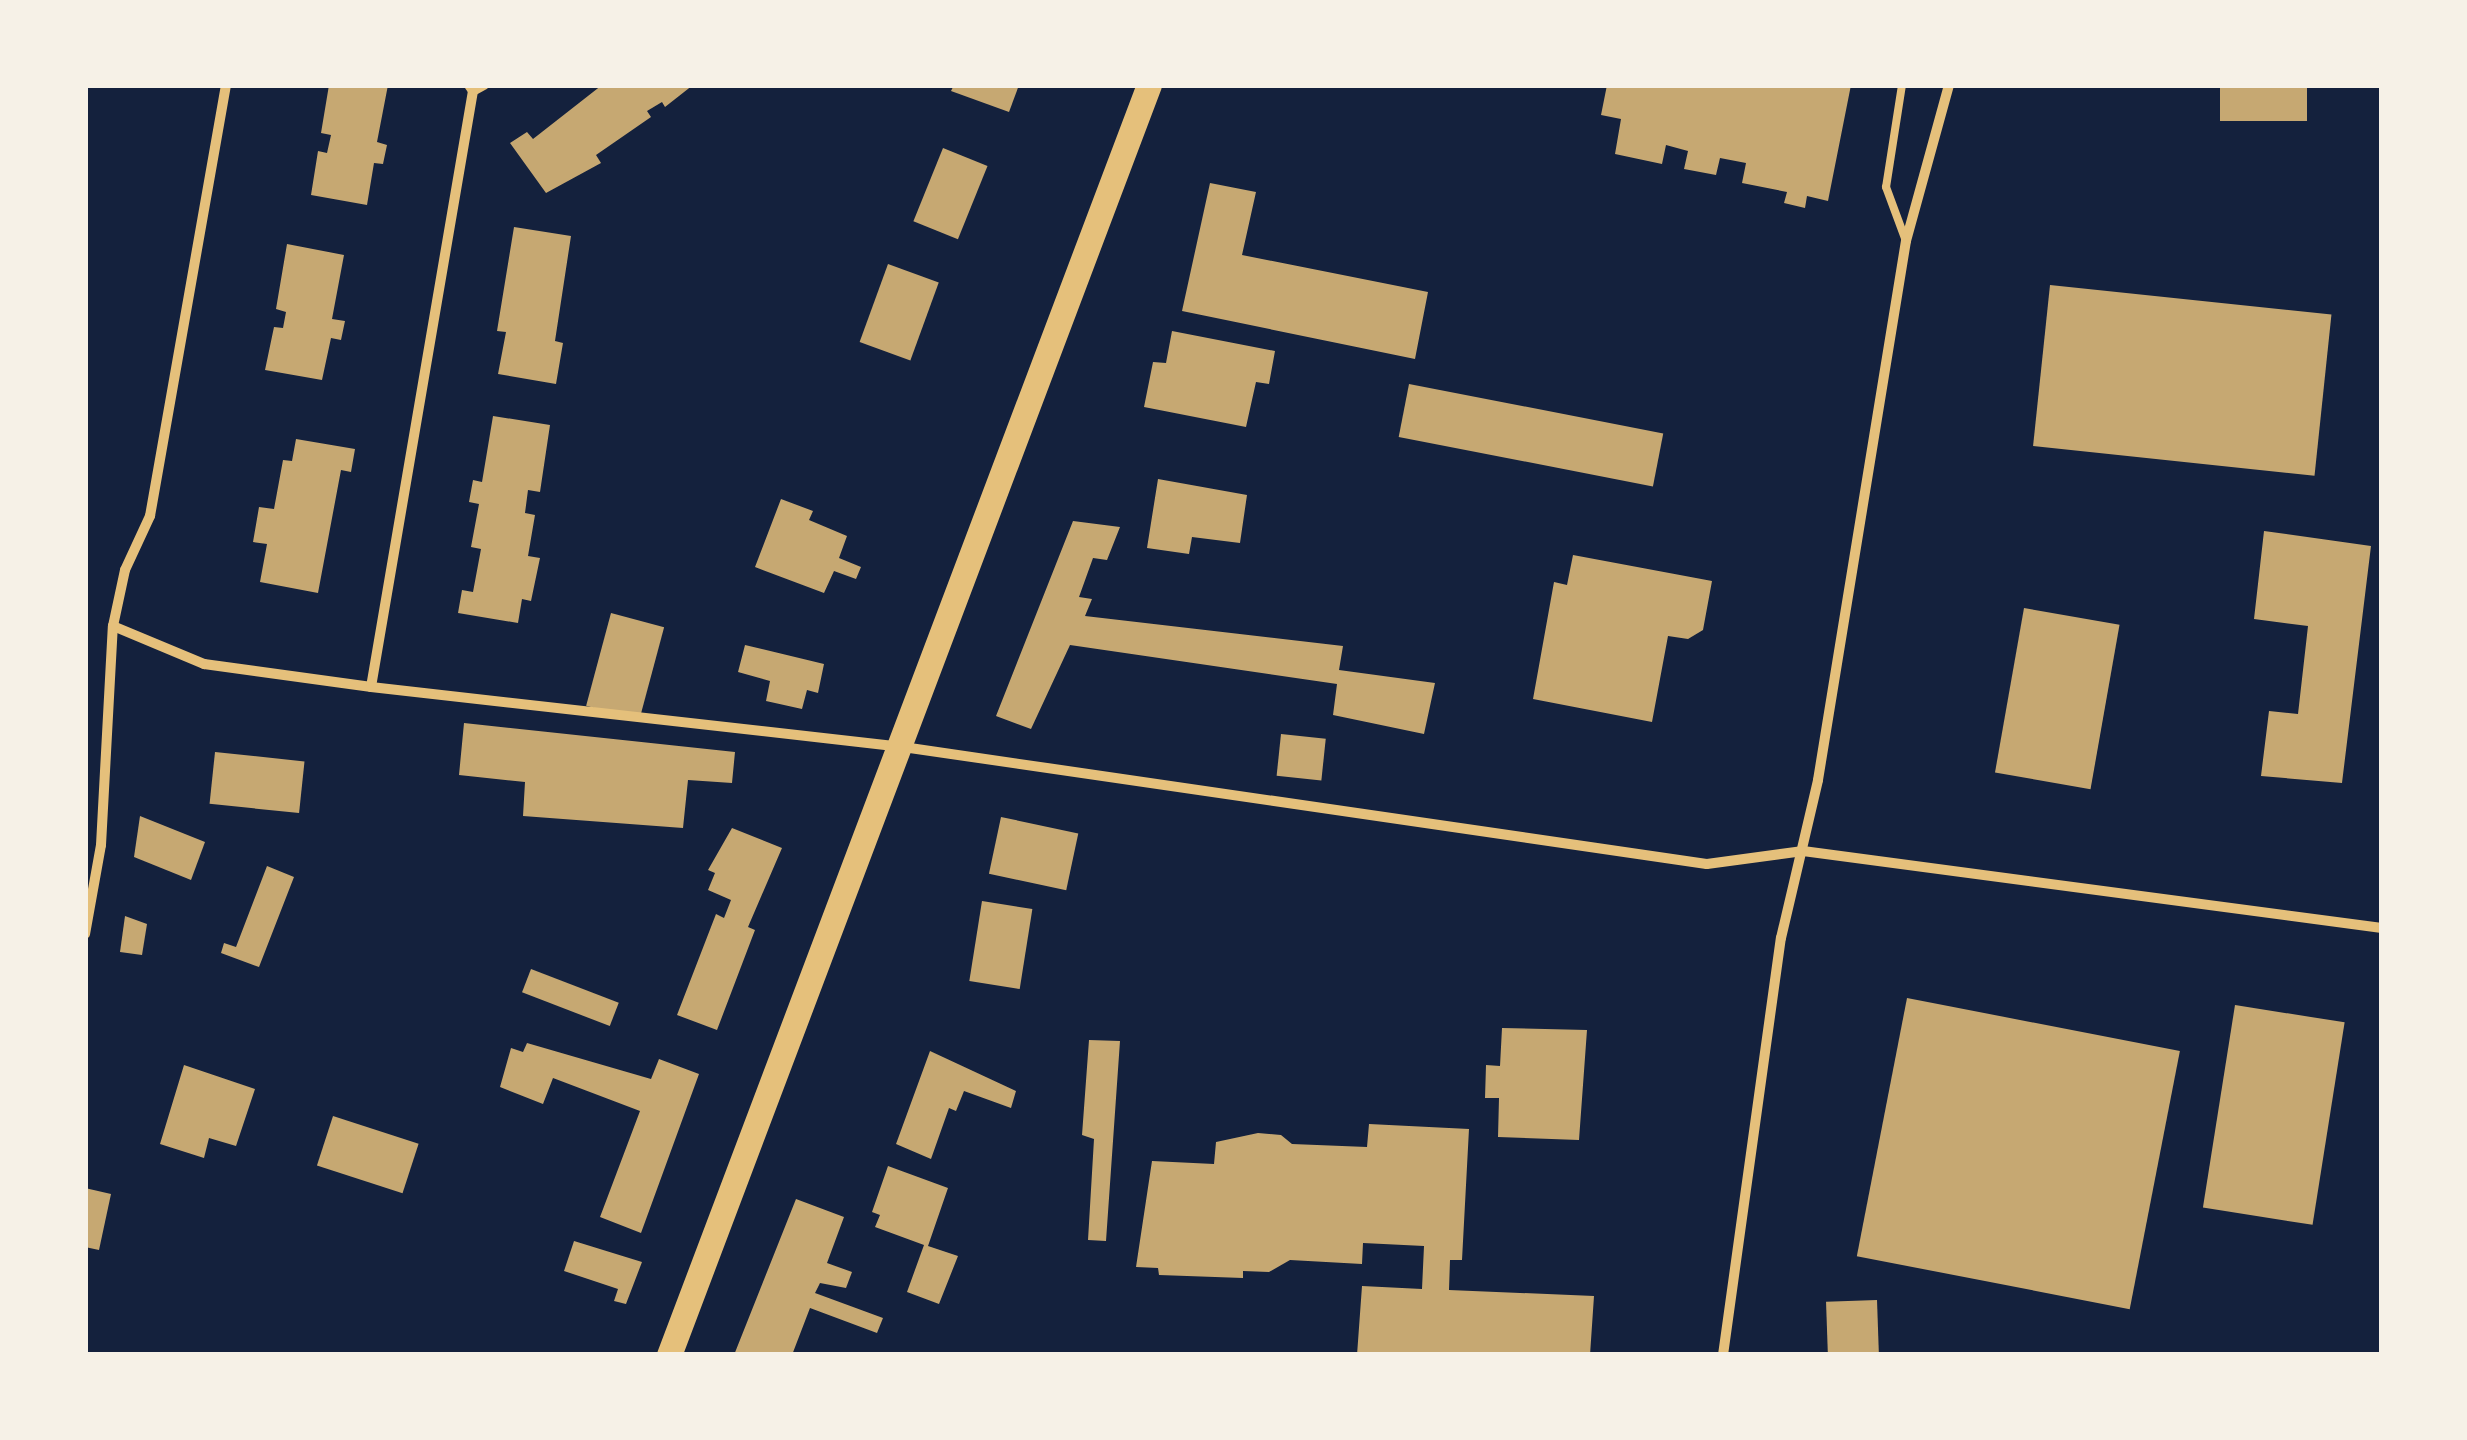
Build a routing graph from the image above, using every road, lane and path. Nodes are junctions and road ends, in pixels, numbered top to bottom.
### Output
1 (226, 85) edge
2 (1149, 85) edge
3 (1902, 85) edge
4 (1949, 85) edge
5 (476, 87) edge
6 (1906, 241) junction
7 (114, 626) junction
8 (370, 687) junction
9 (902, 747) junction
10 (1803, 851) junction
11 (2382, 928) edge
12 (85, 934) edge
13 (669, 1355) edge
14 (1723, 1355) edge

1 - 7 street
2 - 9 main road
3 - 6 lane
4 - 6 street
5 - 8 street
6 - 10 street
7 - 8 street
7 - 12 street
8 - 9 street
9 - 10 street
9 - 13 main road
10 - 11 street
10 - 14 street

